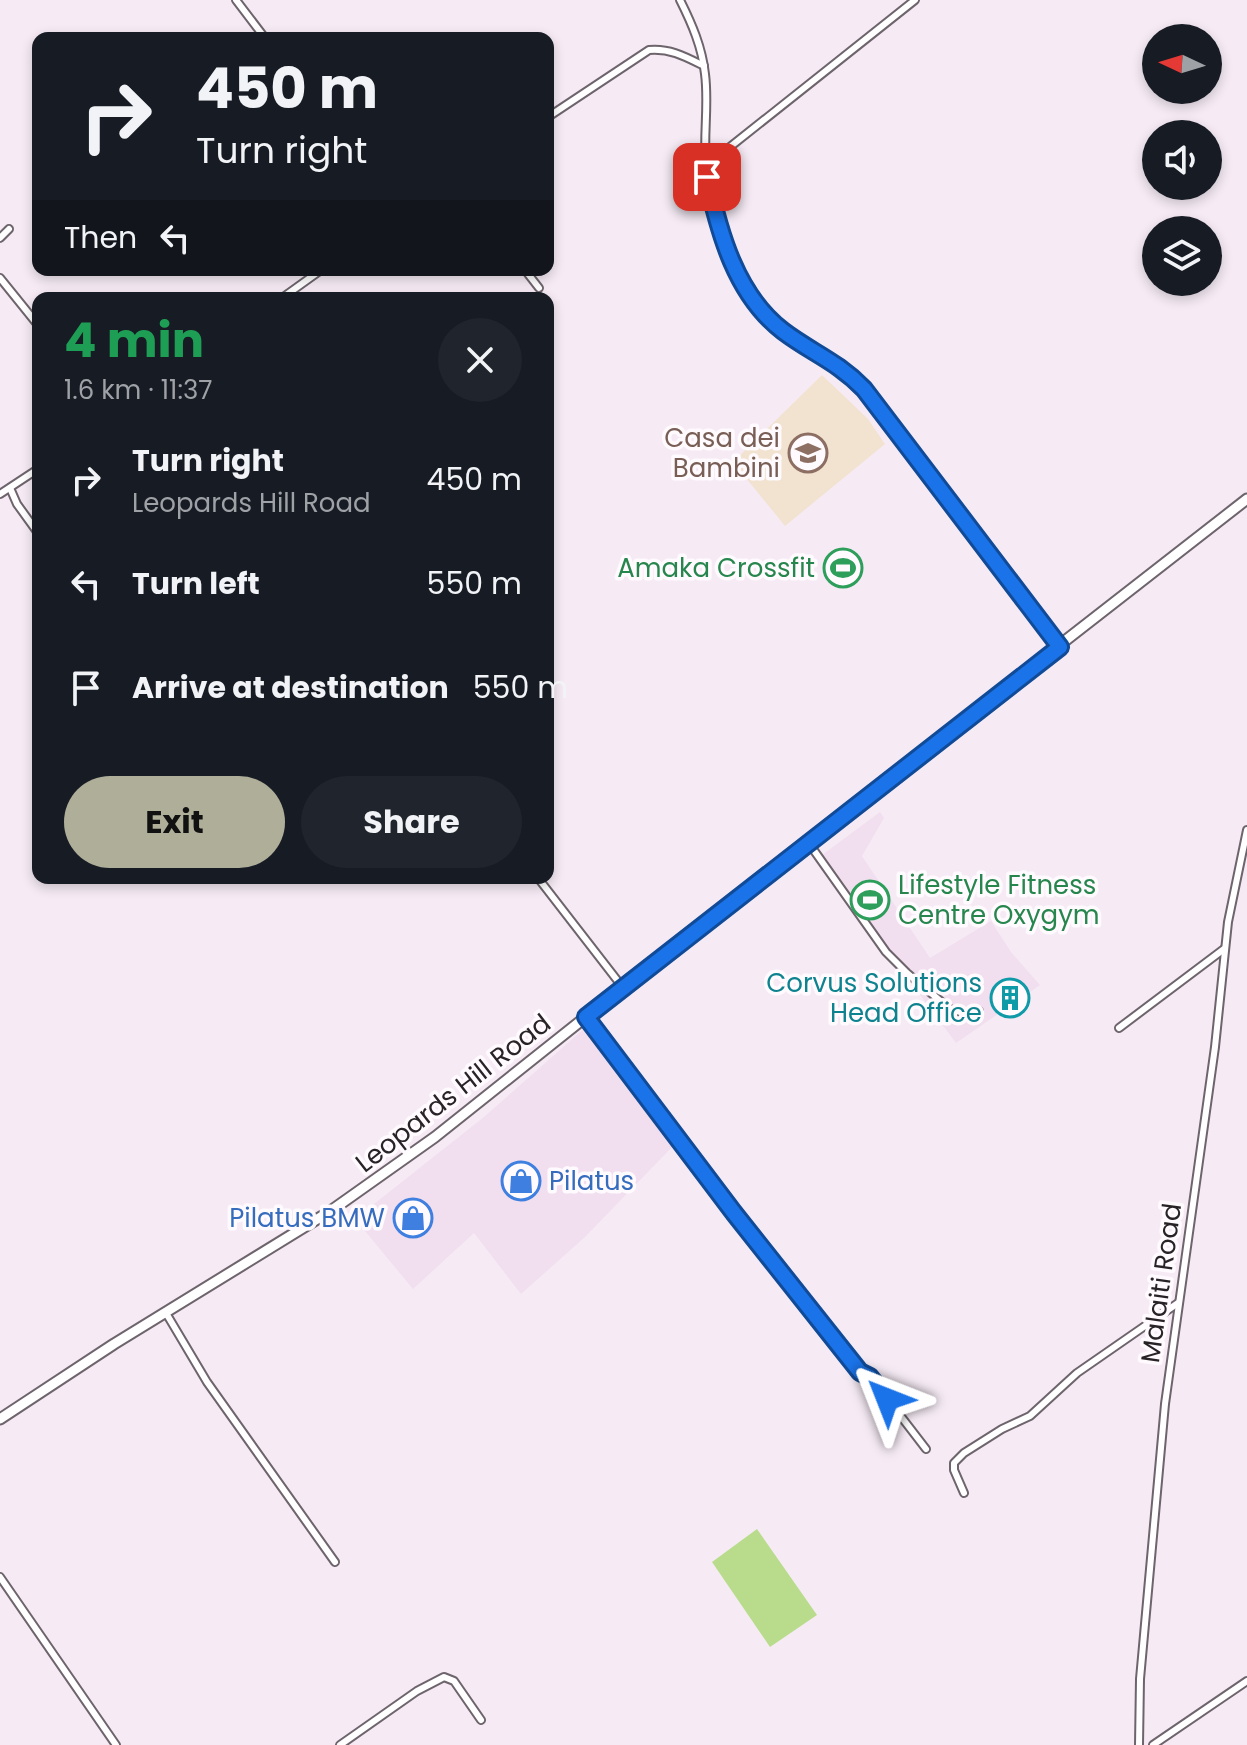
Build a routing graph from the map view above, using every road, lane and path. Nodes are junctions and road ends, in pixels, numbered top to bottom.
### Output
1 (236, 0) edge
2 (680, 0) edge
3 (915, 0) edge
4 (260, 32) edge
5 (704, 66) junction
6 (554, 113) edge
7 (706, 166) junction
8 (9, 229) dead end
9 (0, 238) edge
10 (313, 276) edge
11 (530, 276) edge
12 (0, 278) edge
13 (539, 288) dead end
14 (290, 292) edge
15 (32, 318) edge
16 (32, 473) edge
17 (10, 488) junction
18 (0, 494) edge
19 (1247, 499) edge
20 (32, 525) edge
21 (1060, 647) junction
22 (1247, 830) edge
23 (808, 842) junction
24 (543, 884) edge
25 (1224, 949) junction
26 (624, 989) junction
27 (979, 1011) dead end
28 (586, 1017) junction
29 (1119, 1028) dead end
30 (1178, 1303) junction
31 (166, 1313) junction
32 (0, 1419) edge
33 (926, 1449) dead end
34 (964, 1493) dead end
35 (335, 1562) dead end
36 (0, 1577) edge
37 (1247, 1681) edge
38 (481, 1720) dead end
39 (116, 1745) edge
40 (340, 1745) edge
41 (1139, 1745) edge
42 (1153, 1745) edge

1 - 4 street
2 - 5 street
3 - 7 street
5 - 6 street
5 - 7 street
7 - 21 street
8 - 9 street
10 - 14 street
11 - 13 street
12 - 15 street
16 - 17 street
17 - 18 street
17 - 20 street
19 - 21 main road, Leopards Hill Road
21 - 23 main road, Leopards Hill Road
22 - 25 street, Malaiti Road
23 - 26 main road, Leopards Hill Road
23 - 27 street
24 - 26 street
25 - 29 street
25 - 30 street, Malaiti Road
26 - 28 main road, Leopards Hill Road
28 - 31 main road, Leopards Hill Road
28 - 33 street
30 - 34 street
30 - 41 street, Malaiti Road
31 - 32 main road, Leopards Hill Road
31 - 35 street
36 - 39 street
37 - 42 street
38 - 40 street

